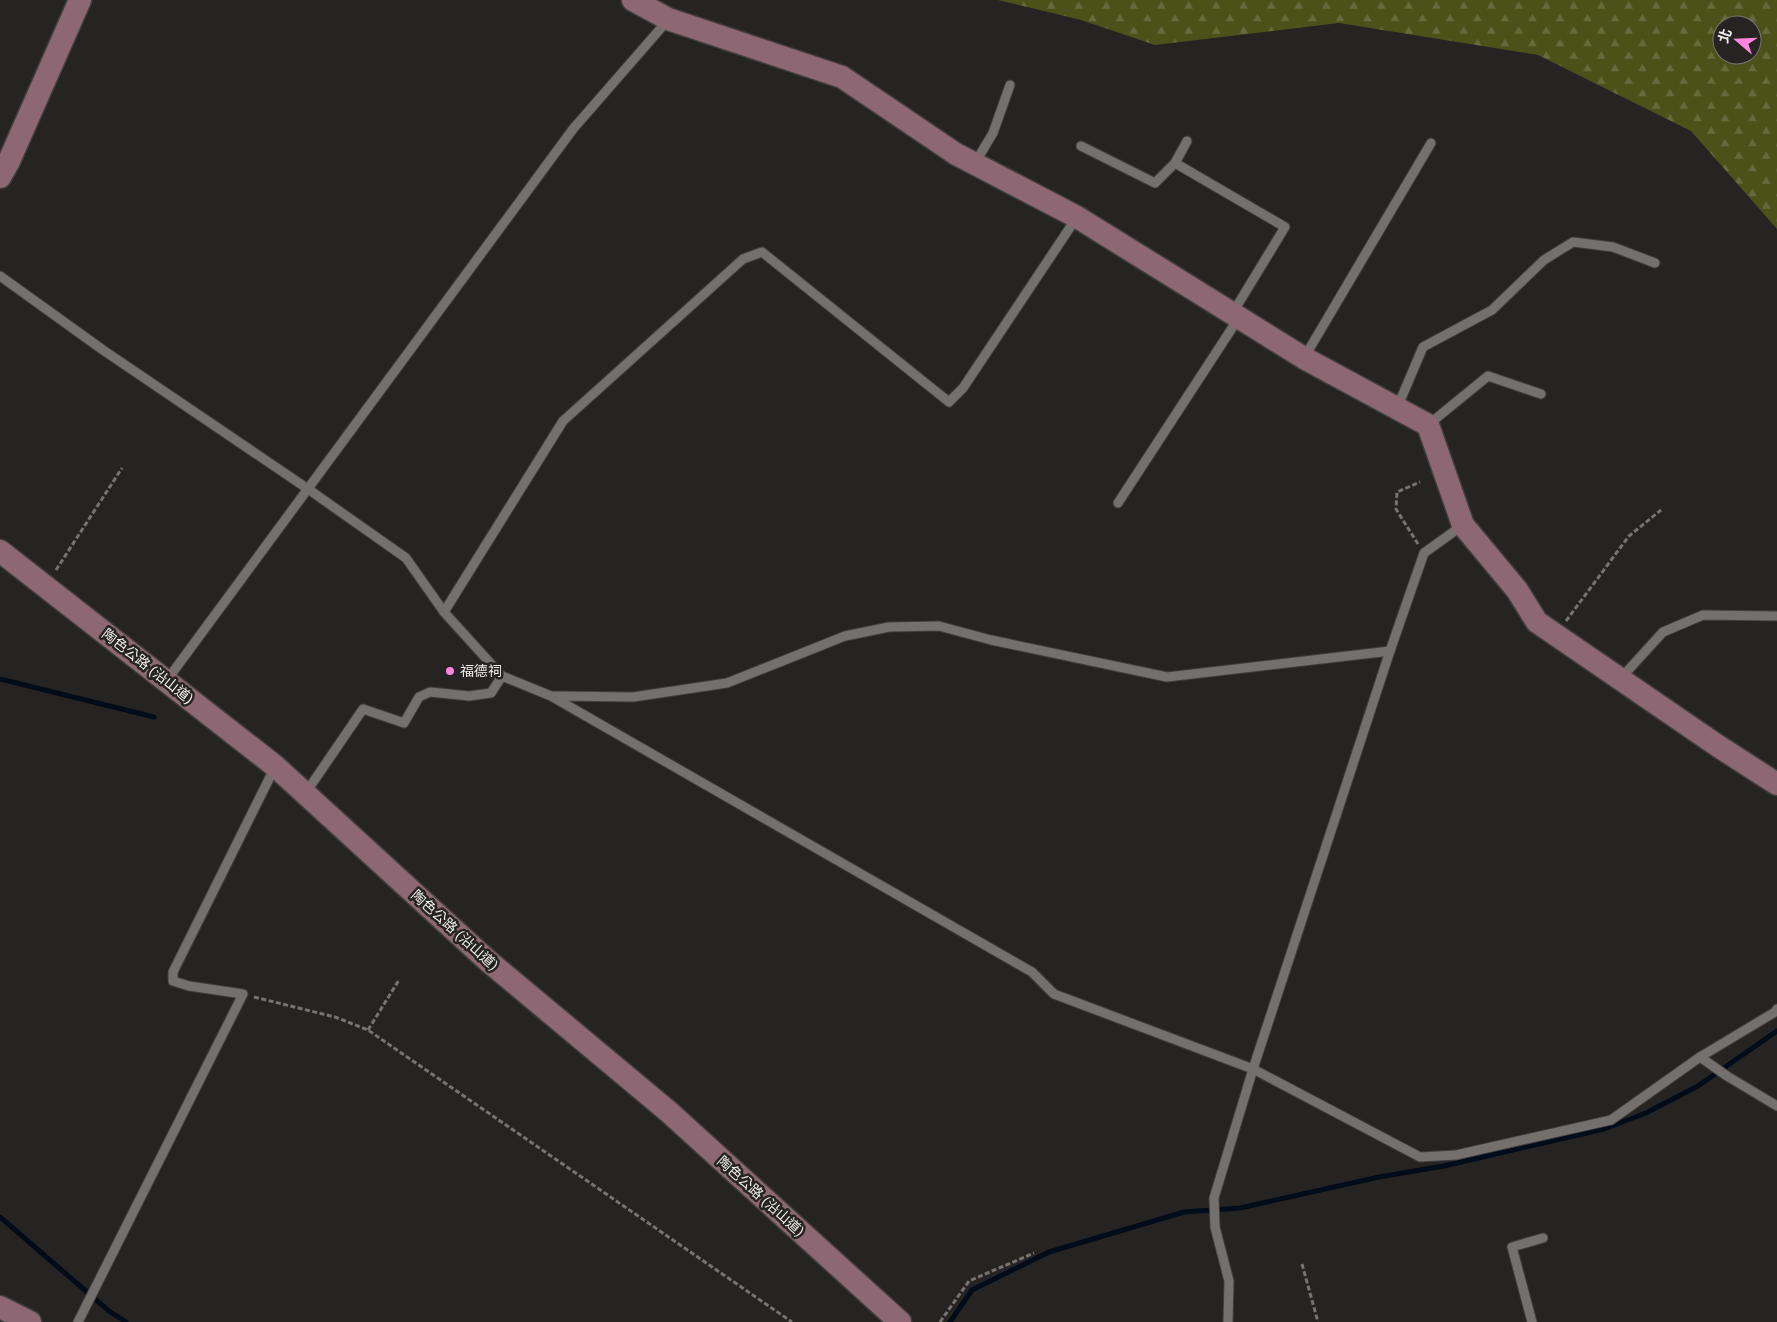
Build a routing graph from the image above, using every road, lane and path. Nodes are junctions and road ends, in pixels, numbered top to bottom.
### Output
1 (80, 0) edge
2 (633, 0) edge
3 (668, 19) junction
4 (1010, 85) dead end
5 (1187, 141) dead end
6 (1431, 143) dead end
7 (1081, 146) dead end
8 (975, 163) junction
9 (1175, 163) junction
10 (0, 177) edge
11 (1077, 217) junction
12 (1655, 263) dead end
13 (0, 276) edge
14 (1235, 316) junction
15 (1304, 358) junction
16 (1541, 394) dead end
17 (1397, 408) junction
18 (1428, 424) junction
19 (122, 468) dead end
20 (1420, 482) dead end
21 (308, 488) junction
22 (1118, 503) dead end
23 (1661, 510) dead end
24 (1463, 525) junction
25 (0, 551) edge
26 (1424, 553) junction
27 (45, 586) junction
28 (444, 612) junction
29 (1777, 616) edge
30 (1556, 634) junction
31 (1390, 651) junction
32 (502, 676) junction
33 (1620, 678) junction
34 (167, 680) junction
35 (551, 696) junction
36 (275, 766) junction
37 (1777, 784) edge
38 (305, 794) junction
39 (399, 980) dead end
40 (244, 994) junction
41 (1777, 1009) edge
42 (368, 1030) junction
43 (1700, 1057) junction
44 (1253, 1069) junction
45 (1777, 1106) edge
46 (1543, 1238) dead end
47 (1034, 1253) dead end
48 (1302, 1264) dead end
49 (0, 1307) edge
50 (30, 1322) edge
51 (78, 1322) edge
52 (792, 1322) edge
53 (900, 1322) edge
54 (940, 1322) edge
55 (1228, 1322) edge
56 (1318, 1322) edge
57 (1532, 1322) edge

1 - 10 street
2 - 3 street
3 - 8 street
3 - 21 lane
4 - 8 lane
5 - 9 lane
6 - 15 lane
7 - 9 lane
8 - 11 street
9 - 14 lane
11 - 14 street
11 - 28 lane
12 - 17 lane
13 - 21 lane
14 - 15 street
14 - 22 lane
15 - 17 street
16 - 18 lane
17 - 18 street
18 - 24 street
19 - 27 path
20 - 26 path
21 - 28 lane
21 - 34 lane
23 - 30 path
24 - 26 lane
24 - 30 street
25 - 27 street, 陶色公路 (沿山道)
26 - 31 lane
27 - 34 street, 陶色公路 (沿山道)
28 - 32 lane
29 - 33 lane
30 - 33 street
31 - 35 lane
31 - 44 lane
32 - 35 lane
32 - 38 lane
33 - 37 street
34 - 36 street, 陶色公路 (沿山道)
35 - 44 lane
36 - 38 street, 陶色公路 (沿山道)
36 - 40 lane
38 - 53 street, 陶色公路 (沿山道)
39 - 42 path
40 - 42 path
40 - 51 lane
41 - 43 lane
42 - 52 path
43 - 44 lane
43 - 45 lane
44 - 55 lane
46 - 57 lane
47 - 54 path
48 - 56 path
49 - 50 street

